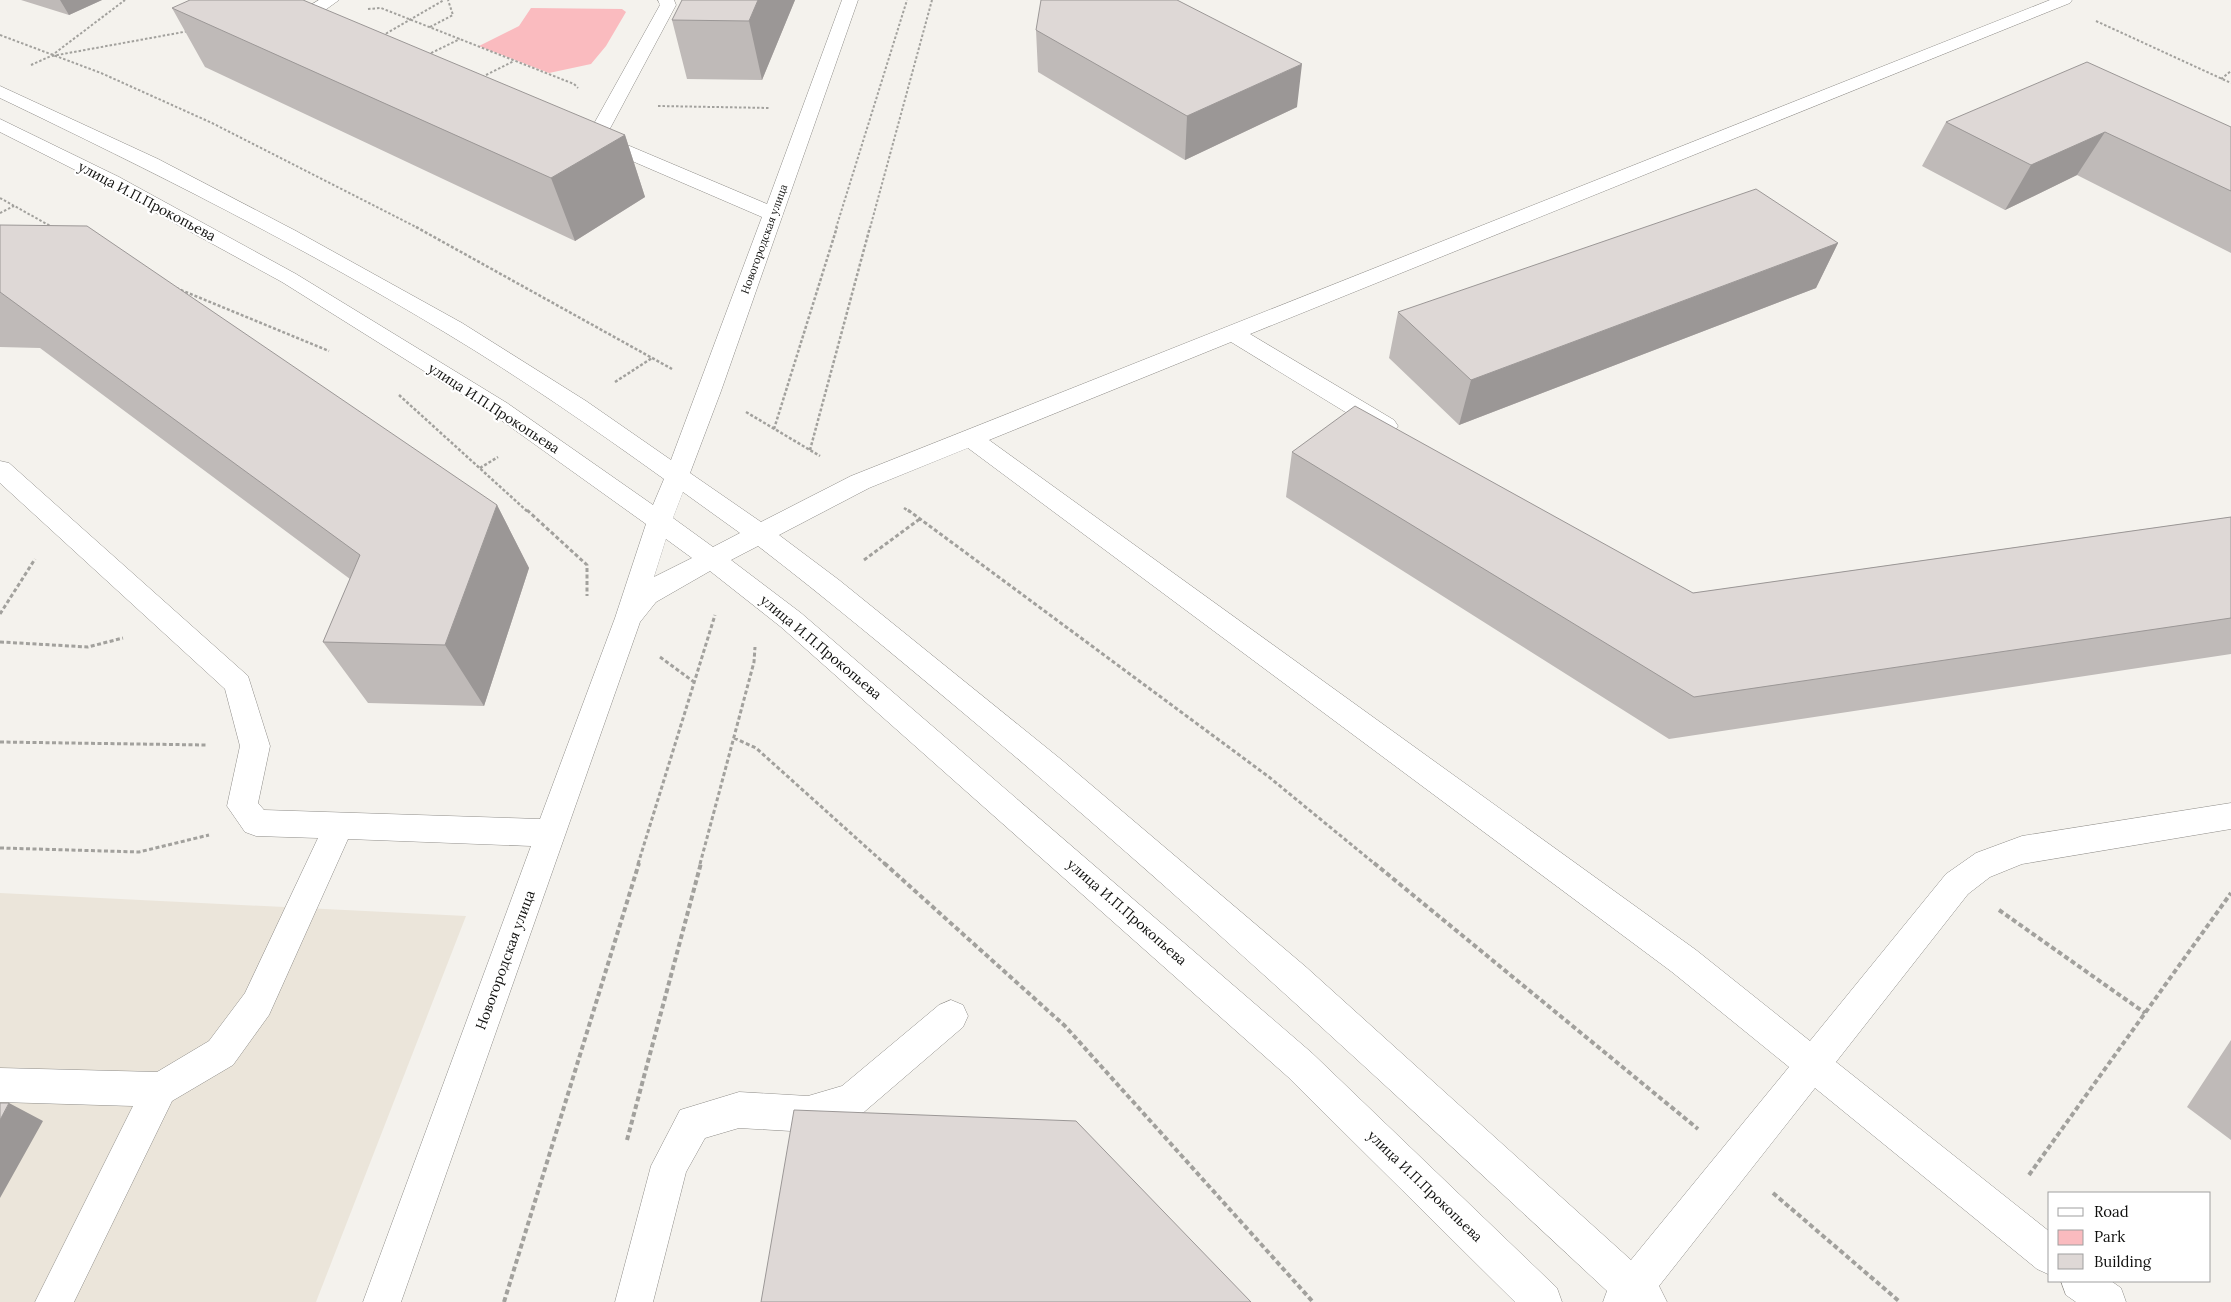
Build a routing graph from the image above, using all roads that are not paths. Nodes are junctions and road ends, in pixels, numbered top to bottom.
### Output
1 (330, 0) edge
2 (666, 0) edge
3 (850, 0) edge
4 (2058, 1) edge
5 (370, 42) edge
6 (0, 92) edge
7 (563, 124) edge
8 (0, 125) edge
9 (595, 138) junction
10 (773, 214) junction
11 (1234, 333) junction
12 (1403, 436) edge
13 (970, 438) junction
14 (0, 469) edge
15 (676, 476) junction
16 (660, 522) junction
17 (758, 533) junction
18 (710, 558) junction
19 (628, 618) junction
20 (2231, 816) edge
21 (339, 826) junction
22 (550, 833) junction
23 (950, 1016) dead end
24 (1812, 1065) junction
25 (0, 1085) edge
26 (160, 1089) junction
27 (2048, 1254) edge
28 (2081, 1282) edge
29 (1635, 1297) edge
30 (54, 1302) edge
31 (382, 1302) edge
32 (634, 1302) edge
33 (1543, 1302) edge
34 (2106, 1302) edge

1 - 5 street
2 - 9 street
3 - 10 street, Новогородская улица
4 - 11 street, Новогородская улица
6 - 15 street
7 - 9 street
8 - 16 street, улица И.П.Прокопьева
9 - 10 street
10 - 15 street, Новогородская улица
11 - 12 street
11 - 13 street, Новогородская улица
13 - 17 street, Новогородская улица
13 - 24 street
14 - 21 street
15 - 16 street, Новогородская улица
15 - 17 street
16 - 18 street, улица И.П.Прокопьева
16 - 19 street, Новогородская улица
17 - 18 street, Новогородская улица
17 - 29 street
18 - 19 street, Новогородская улица
18 - 33 street, улица И.П.Прокопьева
19 - 22 street, Новогородская улица
20 - 24 street
21 - 22 street
21 - 26 street
22 - 31 street, Новогородская улица
23 - 32 street
24 - 27 street
24 - 29 street
25 - 26 street
26 - 30 street
28 - 34 street

